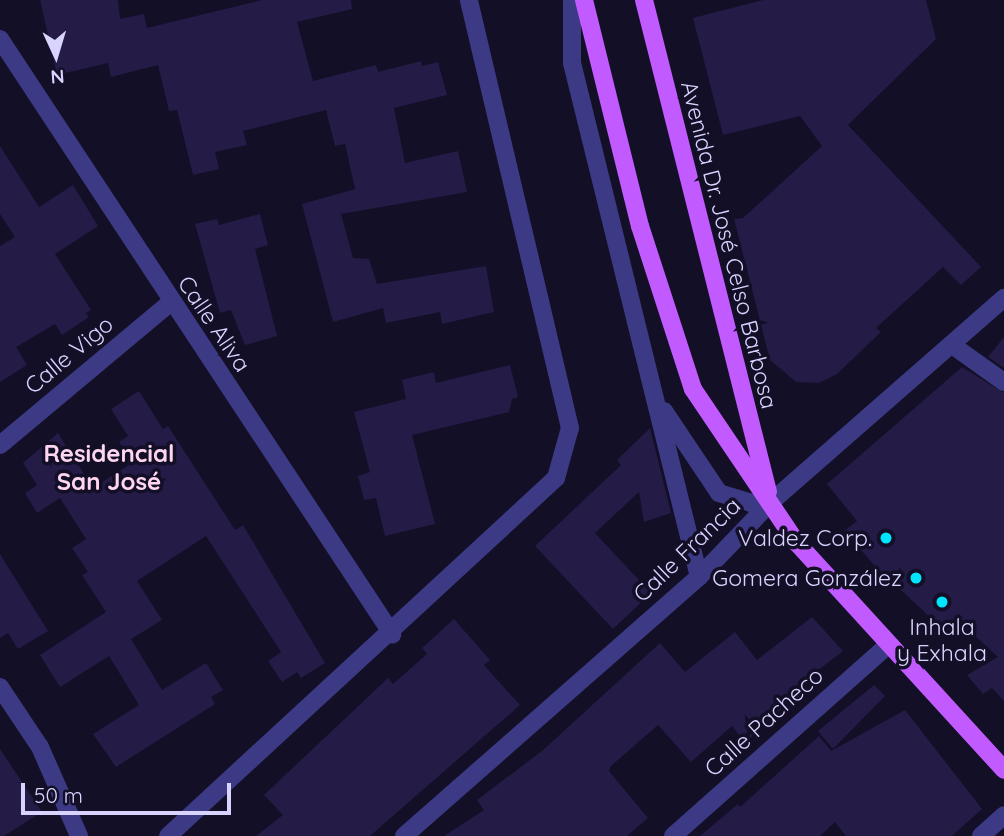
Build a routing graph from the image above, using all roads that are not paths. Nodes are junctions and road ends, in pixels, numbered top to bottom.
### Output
1 (469, 0) edge
2 (572, 0) edge
3 (584, 0) edge
4 (643, 0) edge
5 (0, 39) edge
6 (1004, 298) edge
7 (170, 303) junction
8 (953, 345) junction
9 (1004, 382) edge
10 (656, 400) junction
11 (0, 445) edge
12 (771, 502) junction
13 (699, 577) junction
14 (392, 634) junction
15 (888, 645) junction
16 (0, 687) edge
17 (1004, 770) edge
18 (1004, 815) edge
19 (79, 836) edge
20 (168, 836) edge
21 (404, 836) edge
22 (673, 836) edge
23 (981, 836) edge

1 - 14 street
2 - 10 street
3 - 12 main road, Avenida Dr. José Celso Barbosa
4 - 12 main road, Avenida Dr. José Celso Barbosa
5 - 7 street, Calle Aliva
6 - 8 street, Calle Francia
7 - 11 street, Calle Vigo
7 - 14 street, Calle Aliva
8 - 9 street
8 - 12 street, Calle Francia
10 - 12 street
10 - 13 street
12 - 13 street, Calle Francia
12 - 15 main road, Avenida Dr. José Celso Barbosa
13 - 21 street, Calle Francia
14 - 20 street
15 - 17 main road, Avenida Dr. José Celso Barbosa
15 - 22 street, Calle Pacheco
16 - 19 street
18 - 23 street

